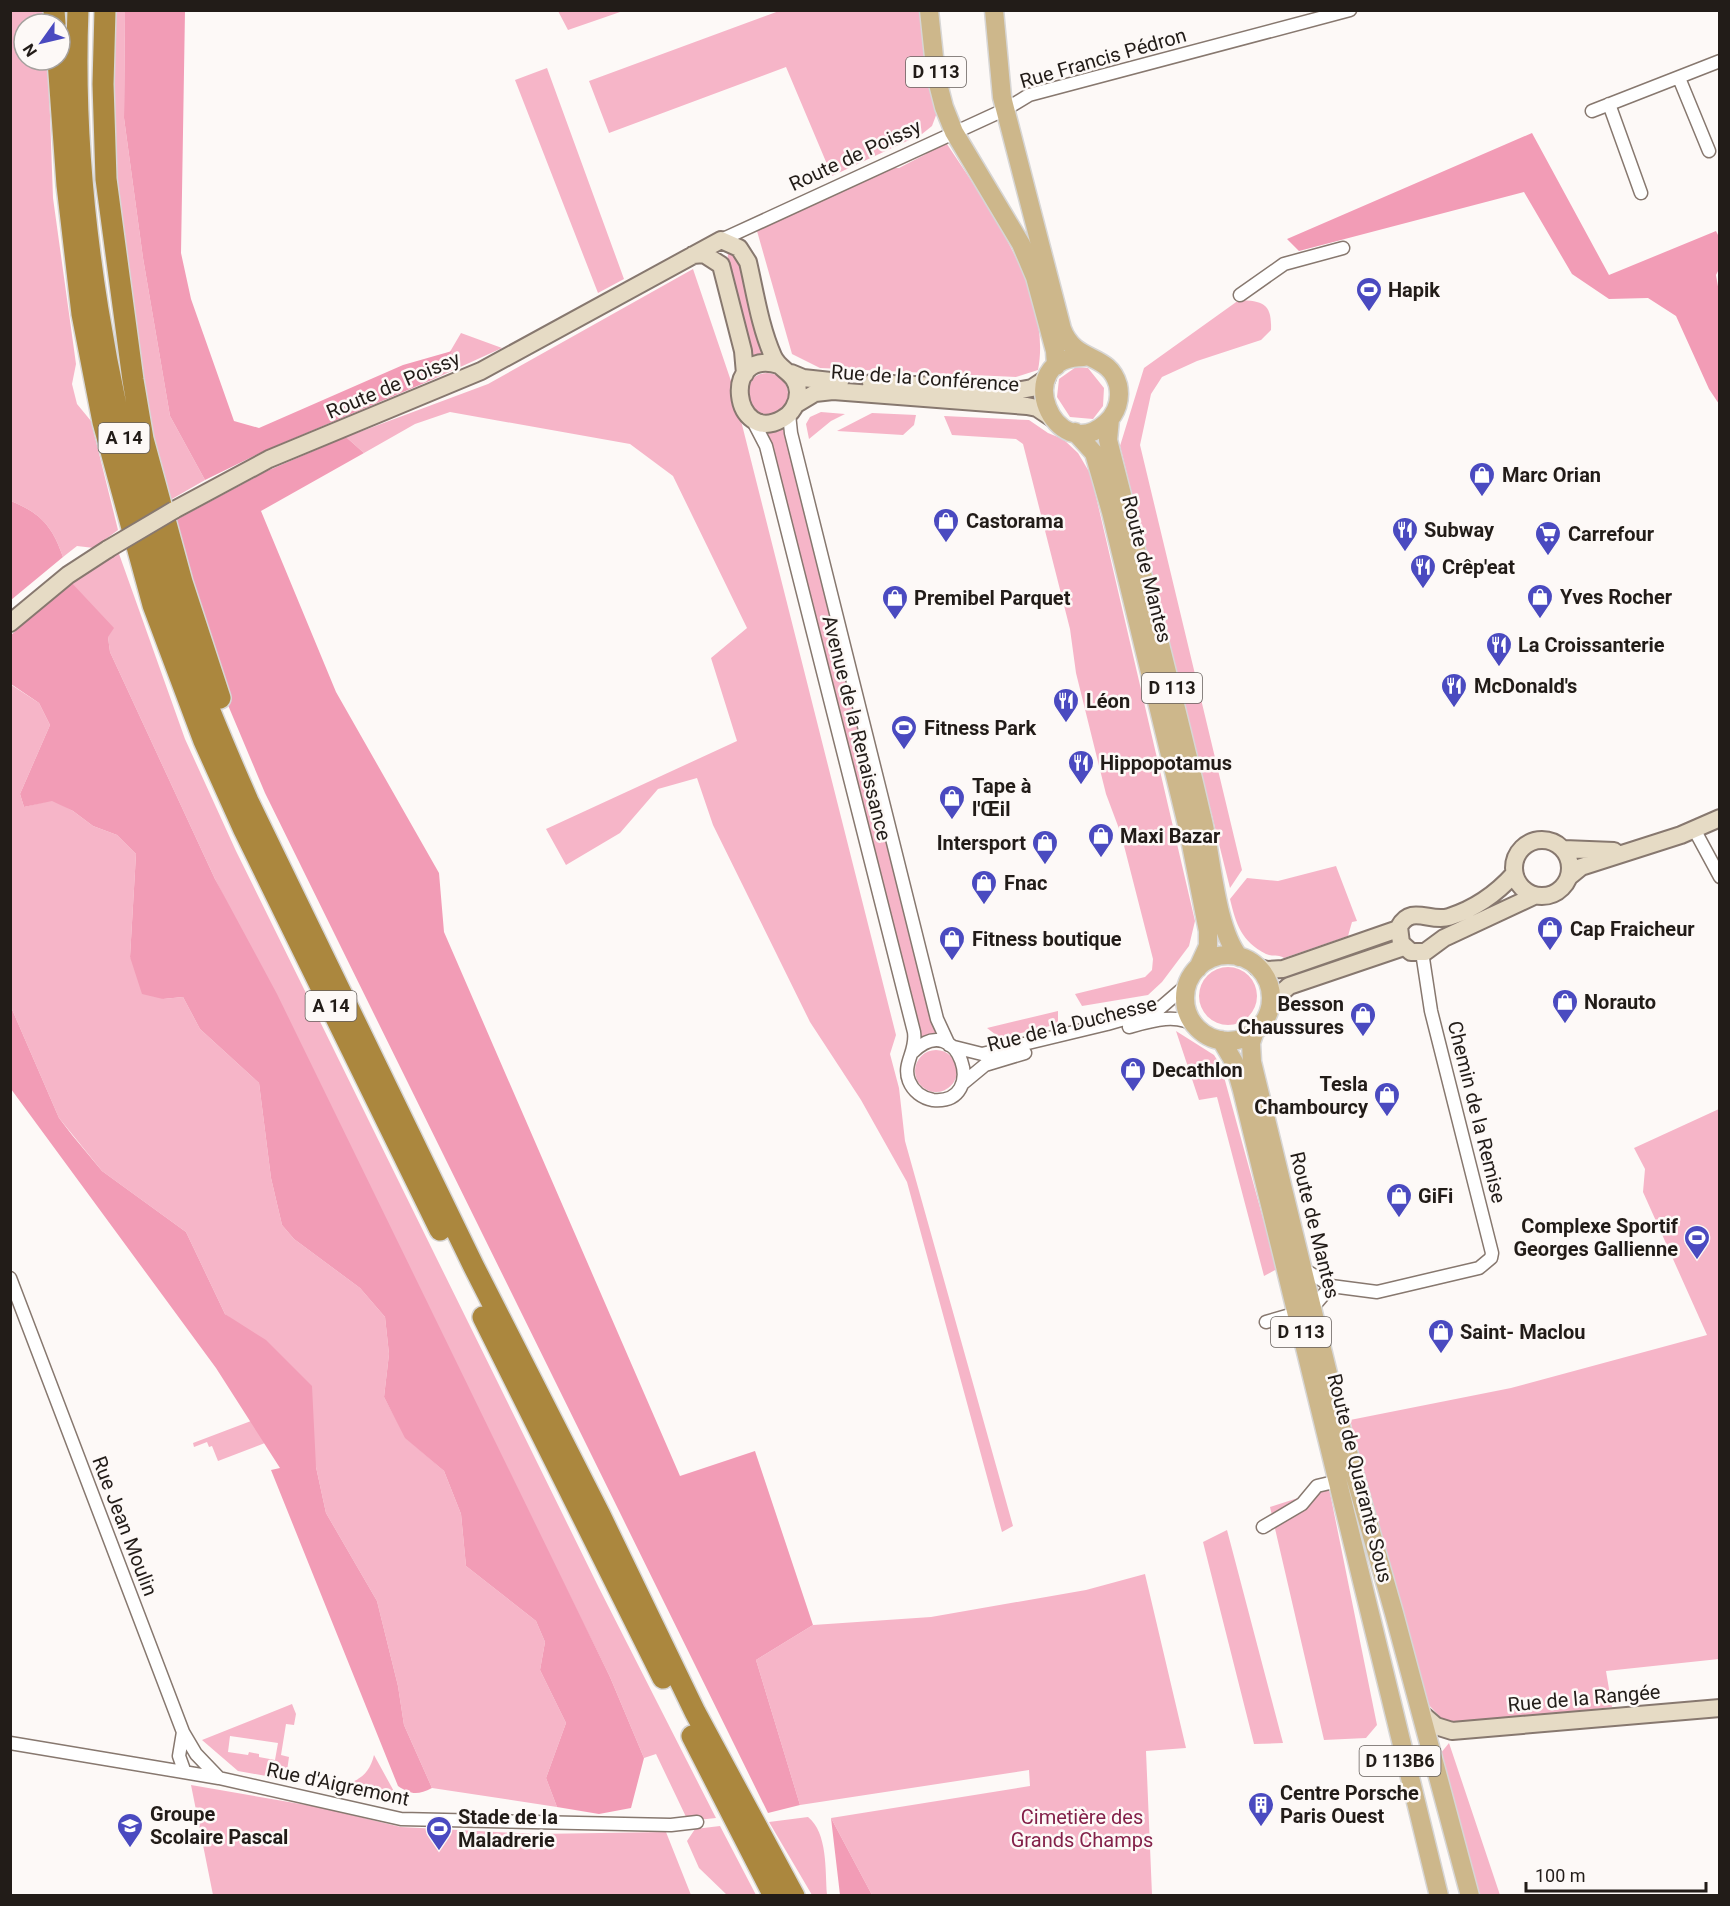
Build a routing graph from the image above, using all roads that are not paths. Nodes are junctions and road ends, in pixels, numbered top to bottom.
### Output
1 (78, 10) edge
2 (105, 10) edge
3 (929, 10) edge
4 (994, 10) edge
5 (1350, 10) edge
6 (1719, 61) edge
7 (59, 72) edge
8 (1679, 78) junction
9 (1609, 104) junction
10 (1006, 109) junction
11 (1592, 111) dead end
12 (954, 132) junction
13 (1709, 152) dead end
14 (1641, 193) dead end
15 (721, 240) junction
16 (1343, 248) dead end
17 (693, 255) junction
18 (1240, 295) dead end
19 (1084, 357) junction
20 (785, 369) junction
21 (1051, 372) junction
22 (744, 374) junction
23 (792, 409) junction
24 (750, 417) junction
25 (1052, 418) junction
26 (1110, 419) junction
27 (1075, 432) junction
28 (10, 623) edge
29 (1719, 818) edge
30 (1694, 829) junction
31 (268, 843) junction
32 (1564, 849) junction
33 (1630, 851) junction
34 (1514, 874) junction
35 (1570, 876) junction
36 (1719, 877) edge
37 (1534, 896) junction
38 (1398, 929) junction
39 (1404, 947) junction
40 (1422, 952) junction
41 (1239, 957) junction
42 (1257, 967) junction
43 (1198, 968) junction
44 (1188, 984) junction
45 (1271, 1002) junction
46 (1197, 1027) junction
47 (1255, 1031) junction
48 (1221, 1040) junction
49 (952, 1046) junction
50 (914, 1052) junction
51 (962, 1084) junction
52 (1302, 1268) junction
53 (10, 1278) edge
54 (1331, 1286) junction
55 (1304, 1311) junction
56 (1266, 1322) dead end
57 (1342, 1431) joint
58 (1338, 1481) junction
59 (1360, 1497) junction
60 (1263, 1527) dead end
61 (1372, 1627) junction
62 (1719, 1708) edge
63 (1421, 1713) junction
64 (1452, 1731) junction
65 (183, 1732) junction
66 (10, 1743) edge
67 (196, 1754) junction
68 (1432, 1754) junction
69 (178, 1756) junction
70 (156, 1769) junction
71 (183, 1771) junction
72 (219, 1778) junction
73 (697, 1822) dead end
74 (774, 1896) edge
75 (794, 1896) edge
76 (1427, 1896) edge
77 (1439, 1896) edge
78 (1458, 1896) edge
79 (1470, 1896) edge

1 - 31 highway, A 14
2 - 31 highway
3 - 12 main road, D 113
4 - 10 main road
5 - 10 street, Rue Francis Pédron
6 - 8 street
7 - 74 highway, A 14
8 - 9 street
8 - 13 street
9 - 11 street
9 - 14 street
10 - 12 street, Route de Poissy
10 - 19 main road
12 - 15 street, Route de Poissy
12 - 21 main road, D 113
15 - 17 street, Route de Poissy
15 - 20 street
16 - 18 street
17 - 22 street
17 - 28 street, Route de Poissy, bridge
19 - 21 main road
19 - 26 main road
20 - 21 street, Rue de la Conférence
20 - 22 street
20 - 23 street
21 - 25 main road
22 - 24 street
23 - 24 street
23 - 25 street, Rue de la Conférence
23 - 49 street, Avenue de la Renaissance
24 - 50 street, Avenue de la Renaissance
25 - 27 main road
26 - 27 main road
26 - 41 main road, Route de Mantes / D 113
27 - 43 main road, Route de Mantes / D 113
29 - 30 street
30 - 33 street
30 - 36 street
31 - 75 highway, A 14
32 - 33 street
32 - 34 street
32 - 35 street
33 - 35 street
34 - 37 street
34 - 38 street
35 - 37 street
37 - 40 street
38 - 39 street
38 - 42 street
39 - 40 street
39 - 45 street
40 - 54 street, Chemin de la Remise
41 - 42 main road
41 - 43 main road
42 - 45 main road
43 - 44 main road
44 - 46 main road
44 - 49 street, Rue de la Duchesse
45 - 47 main road
46 - 48 main road
46 - 51 street, Rue de la Duchesse
47 - 48 main road
47 - 52 main road, Route de Mantes / D 113
48 - 55 main road, Route de Quarante Sous / D 113
49 - 50 street
49 - 51 street
50 - 51 street
52 - 54 street, Chemin de la Remise
52 - 55 main road, Route de Mantes / D 113
53 - 65 street, Rue Jean Moulin
54 - 55 street
55 - 56 street
55 - 57 main road, Route de Mantes / D 113
55 - 58 main road, Route de Quarante Sous / D 113
57 - 59 main road, Route de Quarante Sous / D 113
58 - 60 street
58 - 61 main road, Route de Quarante Sous / D 113
59 - 63 main road, Route de Quarante Sous / D 113
59 - 78 main road, Route de Quarante Sous / D 113
61 - 76 main road, D 113B6
61 - 77 main road, Route de Quarante Sous / D 113
62 - 64 street, Rue de la Rangée
63 - 64 street
63 - 68 main road, Route de Quarante Sous / D 113
64 - 68 street
65 - 67 street, Rue Jean Moulin
65 - 69 street
66 - 70 street, Rue d'Aigremont
67 - 71 street
67 - 72 street, Rue Jean Moulin
68 - 79 main road, Route de Quarante Sous / D 113
69 - 70 street
69 - 71 street
70 - 71 street, Rue d'Aigremont
71 - 72 street, Rue d'Aigremont
72 - 73 street, Rue d'Aigremont

